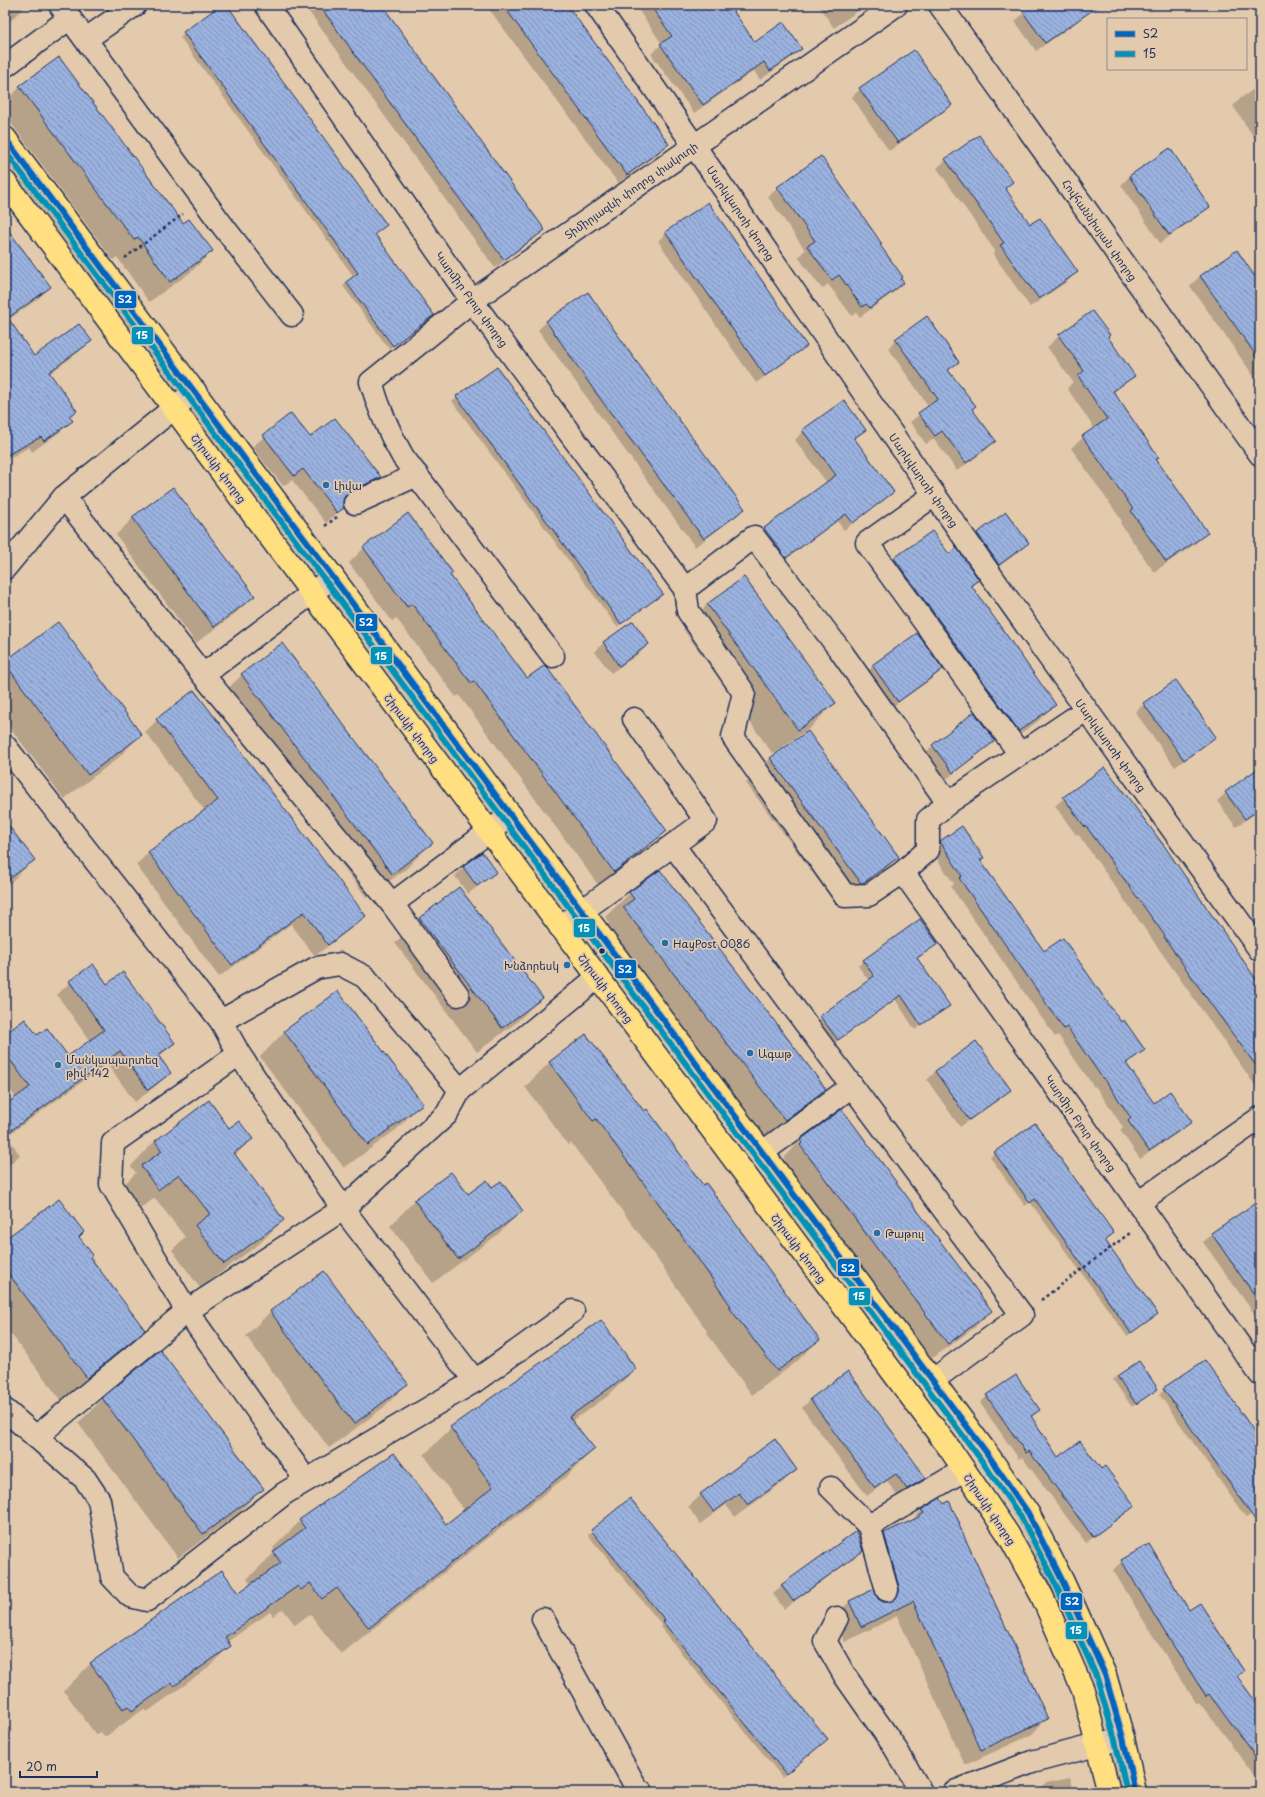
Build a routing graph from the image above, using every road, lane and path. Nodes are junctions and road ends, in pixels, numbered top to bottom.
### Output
1 (135, 5) edge
2 (266, 5) edge
3 (596, 5) edge
4 (896, 5) edge
5 (940, 5) edge
6 (65, 11) edge
7 (86, 39) junction
8 (5, 66) edge
9 (5, 138) edge
10 (695, 144) junction
11 (5, 182) edge
12 (203, 200) junction
13 (123, 259) dead end
14 (472, 301) junction
15 (292, 315) dead end
16 (195, 391) junction
17 (174, 408) junction
18 (1260, 454) edge
19 (417, 475) junction
20 (934, 495) junction
21 (64, 497) junction
22 (355, 504) dead end
23 (5, 568) edge
24 (333, 577) junction
25 (685, 590) junction
26 (312, 593) junction
27 (553, 656) dead end
28 (203, 675) junction
29 (1086, 710) junction
30 (634, 719) dead end
31 (5, 746) edge
32 (1020, 754) junction
33 (948, 803) junction
34 (511, 815) junction
35 (489, 831) junction
36 (673, 844) junction
37 (903, 872) junction
38 (392, 904) junction
39 (583, 910) junction
40 (560, 926) junction
41 (1260, 950) edge
42 (598, 977) junction
43 (458, 995) dead end
44 (221, 1021) junction
45 (239, 1054) junction
46 (852, 1086) junction
47 (460, 1090) junction
48 (1260, 1118) edge
49 (764, 1152) junction
50 (1138, 1203) junction
51 (343, 1209) junction
52 (1122, 1239) dead end
53 (187, 1311) junction
54 (573, 1311) dead end
55 (1022, 1315) junction
56 (1260, 1374) edge
57 (933, 1380) junction
58 (475, 1381) junction
59 (5, 1410) edge
60 (36, 1437) junction
61 (964, 1470) junction
62 (306, 1480) junction
63 (832, 1488) dead end
64 (869, 1526) junction
65 (887, 1590) dead end
66 (837, 1618) dead end
67 (543, 1620) dead end
68 (1123, 1738) junction
69 (1098, 1745) junction
70 (642, 1792) edge
71 (921, 1792) edge
72 (954, 1792) edge
73 (1109, 1792) edge
74 (1135, 1792) edge

1 - 7 street
2 - 14 street, Կարմիր Բլուր փողոց
3 - 10 street, Մարկվարտի փողոց
4 - 10 street, Տիմիրյազևի փողոց փակուղի
5 - 18 street, Հովհաննիսյան փողոց
6 - 7 street
6 - 8 street
7 - 12 street
9 - 16 highway
10 - 14 street, Տիմիրյազևի փողոց փակուղի
10 - 20 street, Մարկվարտի փողոց
11 - 17 highway, Շիրակի փողոց
12 - 13 path
12 - 15 street
14 - 19 street, Տիմիրյազևի փողոց փակուղի
14 - 25 street, Կարմիր Բլուր փողոց
16 - 17 street
16 - 24 highway
17 - 21 street
17 - 26 highway, Շիրակի փողոց
19 - 22 street
19 - 27 street
20 - 29 street, Մարկվարտի փողոց
20 - 32 street
21 - 23 street
21 - 28 street
24 - 26 street
24 - 34 highway
25 - 33 street
25 - 37 street
26 - 28 street
26 - 35 highway, Շիրակի փողոց
28 - 38 street
29 - 32 street
29 - 41 street, Մարկվարտի փողոց
30 - 36 street
31 - 44 street
32 - 33 street
33 - 37 street
34 - 35 street
34 - 39 highway
35 - 38 street
35 - 40 highway, Շիրակի փողոց
36 - 39 street
36 - 46 street
37 - 50 street, Կարմիր Բլուր փողոց
38 - 43 street
39 - 40 street
39 - 49 highway
40 - 42 highway, Շիրակի փողոց
42 - 47 street
42 - 61 highway, Շիրակի փողոց
44 - 45 street
44 - 47 street
45 - 51 street
45 - 53 street
46 - 49 street
46 - 55 street
47 - 51 street
48 - 50 street
49 - 57 highway
50 - 56 street, Կարմիր Բլուր փողոց
51 - 53 street
51 - 58 street
52 - 55 path
53 - 60 street
53 - 62 street
54 - 58 street
55 - 57 street
57 - 68 highway
58 - 62 street
59 - 60 street
60 - 62 street
61 - 64 street
61 - 69 highway, Շիրակի փողոց
63 - 64 street
64 - 65 street
66 - 71 street
67 - 70 street
68 - 69 street
68 - 74 highway
69 - 72 street
69 - 73 highway, Շիրակի փողոց

